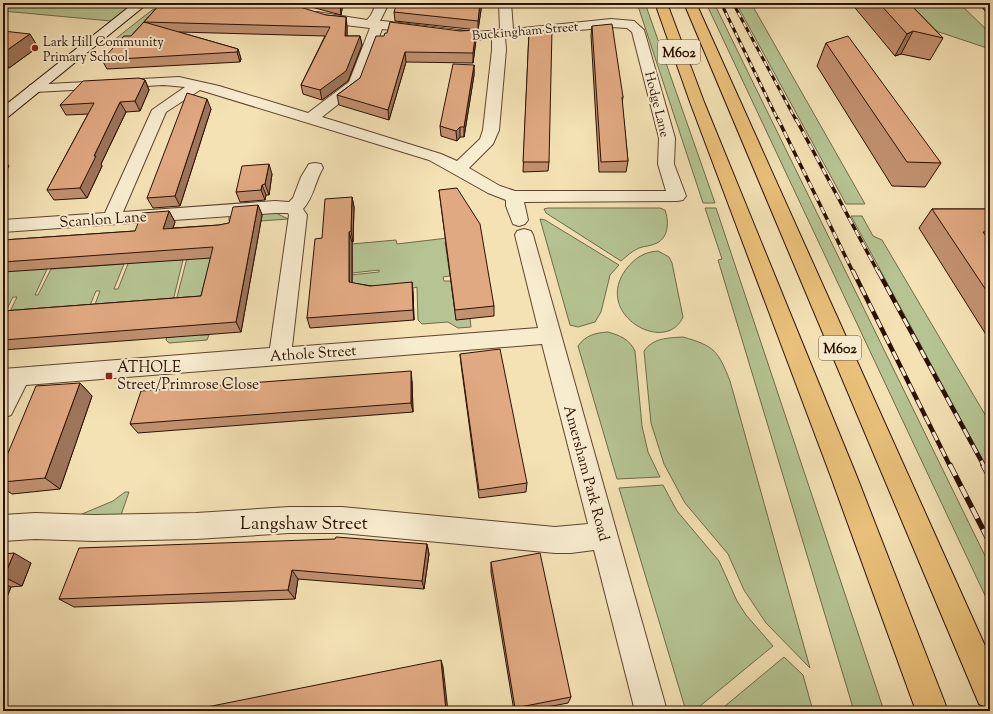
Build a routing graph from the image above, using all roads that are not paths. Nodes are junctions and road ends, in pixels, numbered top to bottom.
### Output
1 (142, 3) edge
2 (209, 3) edge
3 (383, 3) edge
4 (505, 3) edge
5 (661, 3) edge
6 (690, 3) edge
7 (985, 3) edge
8 (296, 8) edge
9 (990, 8) edge
10 (622, 23) joint
11 (375, 24) junction
12 (503, 33) junction
13 (198, 85) junction
14 (35, 88) junction
15 (3, 114) edge
16 (311, 118) junction
17 (315, 168) dead end
18 (460, 168) junction
19 (515, 197) junction
20 (293, 208) junction
21 (111, 219) junction
22 (3, 226) edge
23 (550, 335) junction
24 (280, 355) junction
25 (11, 377) edge
26 (3, 408) edge
27 (3, 528) edge
28 (604, 535) junction
29 (990, 693) edge
30 (651, 711) edge
31 (932, 711) edge

1 - 14 street
2 - 8 street, Buckingham Street
3 - 11 street
4 - 12 street
5 - 31 main road, M602
6 - 29 main road, M602
7 - 9 main road
8 - 11 street, Buckingham Street
10 - 12 street, Buckingham Street
10 - 19 street, Hodge Lane
11 - 12 street, Buckingham Street
11 - 16 street
12 - 18 street
13 - 14 street
13 - 16 street
13 - 21 street
14 - 15 street
16 - 18 street
17 - 20 street
18 - 19 street
19 - 23 street, Amersham Park Road
20 - 21 street, Scanlon Lane
20 - 24 street
21 - 22 street, Scanlon Lane
23 - 24 street, Athole Street
23 - 28 street, Amersham Park Road
24 - 25 street, Athole Street
25 - 26 street
27 - 28 street, Langshaw Street
28 - 30 street, Amersham Park Road

